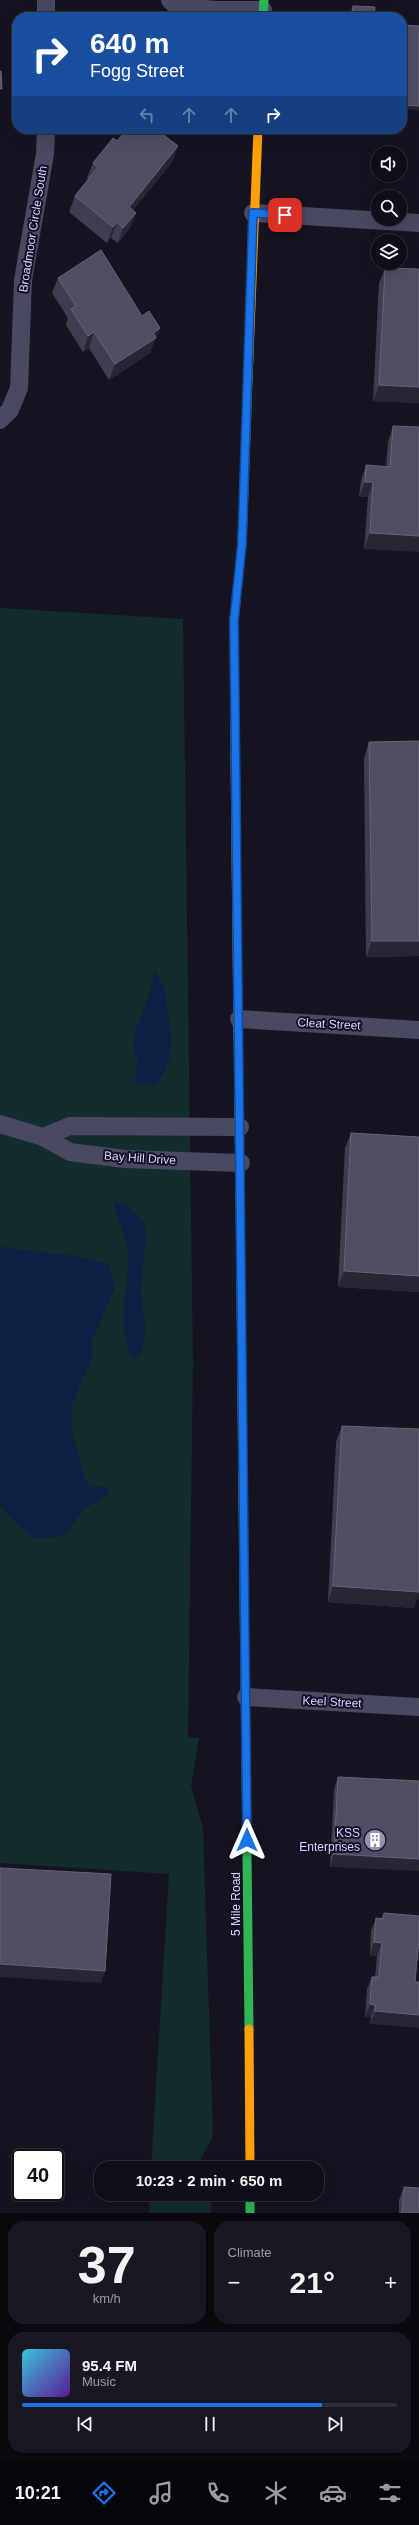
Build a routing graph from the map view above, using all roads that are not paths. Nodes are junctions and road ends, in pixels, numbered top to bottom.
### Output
1 (46, 0) edge
2 (170, 0) edge
3 (263, 9) edge
4 (46, 12) edge
5 (46, 134) edge
6 (258, 134) edge
7 (253, 213) junction
8 (419, 222) edge
9 (0, 420) edge
10 (239, 1019) junction
11 (419, 1030) edge
12 (0, 1124) edge
13 (240, 1127) junction
14 (42, 1137) junction
15 (241, 1163) junction
16 (246, 1697) junction
17 (419, 1707) edge
18 (250, 2161) edge
19 (250, 2201) edge
20 (250, 2213) edge

1 - 4 street
2 - 3 street
5 - 9 street, Broadmoor Circle South
6 - 7 street, 5 Mile Road
7 - 8 street
7 - 10 street, 5 Mile Road
10 - 11 street, Cleat Street
10 - 13 street, 5 Mile Road
12 - 14 street, Bay Hill Drive
13 - 14 street
13 - 15 street, 5 Mile Road
14 - 15 street, Bay Hill Drive
15 - 16 street, 5 Mile Road
16 - 17 street, Keel Street
16 - 18 street, 5 Mile Road
19 - 20 street

